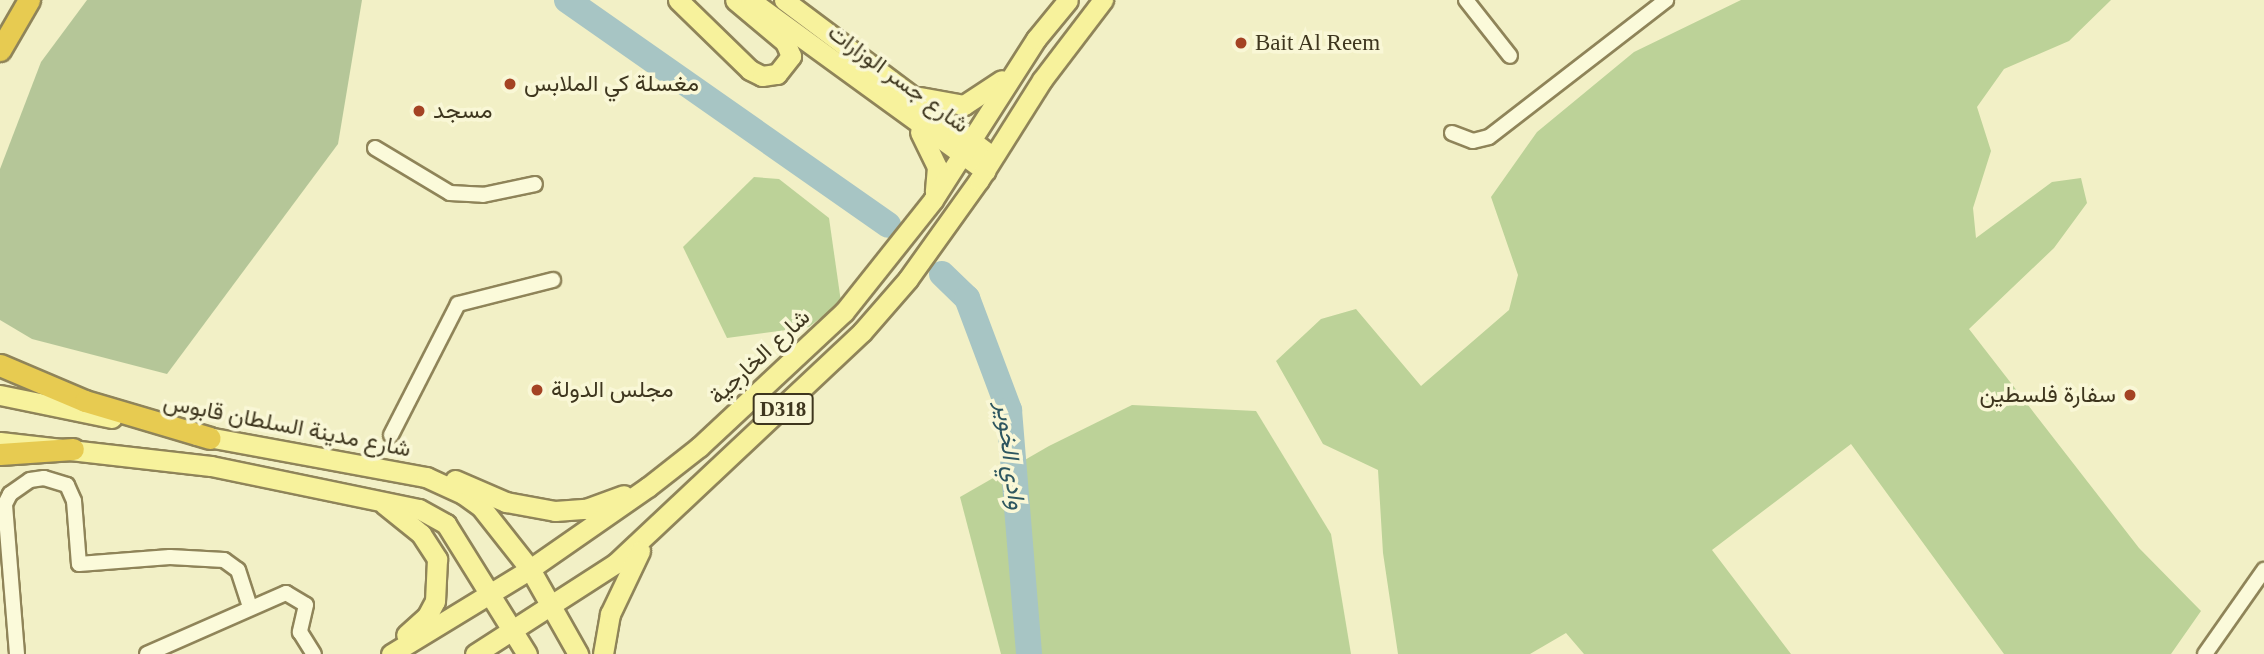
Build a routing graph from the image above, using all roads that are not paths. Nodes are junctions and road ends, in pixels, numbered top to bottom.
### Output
1 (29, 0) edge
2 (678, 0) edge
3 (735, 0) edge
4 (750, 0) edge
5 (783, 0) edge
6 (1068, 0) edge
7 (1103, 0) edge
8 (1466, 0) edge
9 (1666, 0) edge
10 (1036, 39) junction
11 (0, 50) edge
12 (1510, 56) dead end
13 (900, 99) junction
14 (1452, 133) dead end
15 (375, 148) dead end
16 (965, 148) junction
17 (989, 164) junction
18 (536, 184) dead end
19 (933, 200) junction
20 (553, 280) dead end
21 (0, 365) edge
22 (0, 395) edge
23 (725, 422) junction
24 (391, 435) dead end
25 (210, 438) junction
26 (0, 442) edge
27 (744, 445) junction
28 (73, 449) junction
29 (0, 454) edge
30 (426, 477) junction
31 (648, 487) junction
32 (383, 503) junction
33 (652, 533) junction
34 (530, 569) junction
35 (2264, 570) edge
36 (491, 594) junction
37 (5, 604) edge
38 (551, 604) junction
39 (250, 606) junction
40 (513, 629) junction
41 (16, 654) edge
42 (147, 654) edge
43 (314, 654) edge
44 (383, 654) edge
45 (391, 654) edge
46 (475, 654) edge
47 (527, 654) edge
48 (578, 654) edge
49 (603, 654) edge
50 (2205, 654) edge

1 - 11 highway
2 - 3 main road
4 - 13 main road, شارع جسر الوزارات
5 - 13 main road, شارع جسر الوزارات
6 - 10 main road, شارع الخارجية / D318
7 - 17 main road, D318
8 - 12 street
9 - 14 street
10 - 13 main road
10 - 16 main road, شارع الخارجية / D318
13 - 16 main road, شارع جسر الوزارات
13 - 19 main road
15 - 18 street
16 - 17 main road, شارع جسر الوزارات
16 - 19 main road, شارع الخارجية / D318
17 - 27 main road, D318
19 - 23 main road, شارع الخارجية / D318
20 - 24 street
21 - 25 highway
22 - 25 main road, شارع مدينة السلطان قابوس
23 - 27 main road
23 - 31 main road, شارع الخارجية / D318
25 - 30 main road, شارع مدينة السلطان قابوس
26 - 28 main road
27 - 33 main road, D318
28 - 29 highway
28 - 32 main road
30 - 31 main road
30 - 34 main road, شارع مدينة السلطان قابوس
31 - 34 main road, شارع الخارجية / D318
32 - 36 main road
32 - 44 main road
33 - 38 main road, D318
33 - 49 main road
34 - 36 main road, شارع الخارجية / D318
34 - 38 main road, شارع مدينة السلطان قابوس
35 - 50 street
36 - 40 main road
36 - 45 main road, شارع الخارجية / D318
37 - 39 street
37 - 41 street
38 - 40 main road, D318
38 - 48 main road, شارع مدينة السلطان قابوس
39 - 42 street
39 - 43 street
40 - 46 main road, D318
40 - 47 main road

